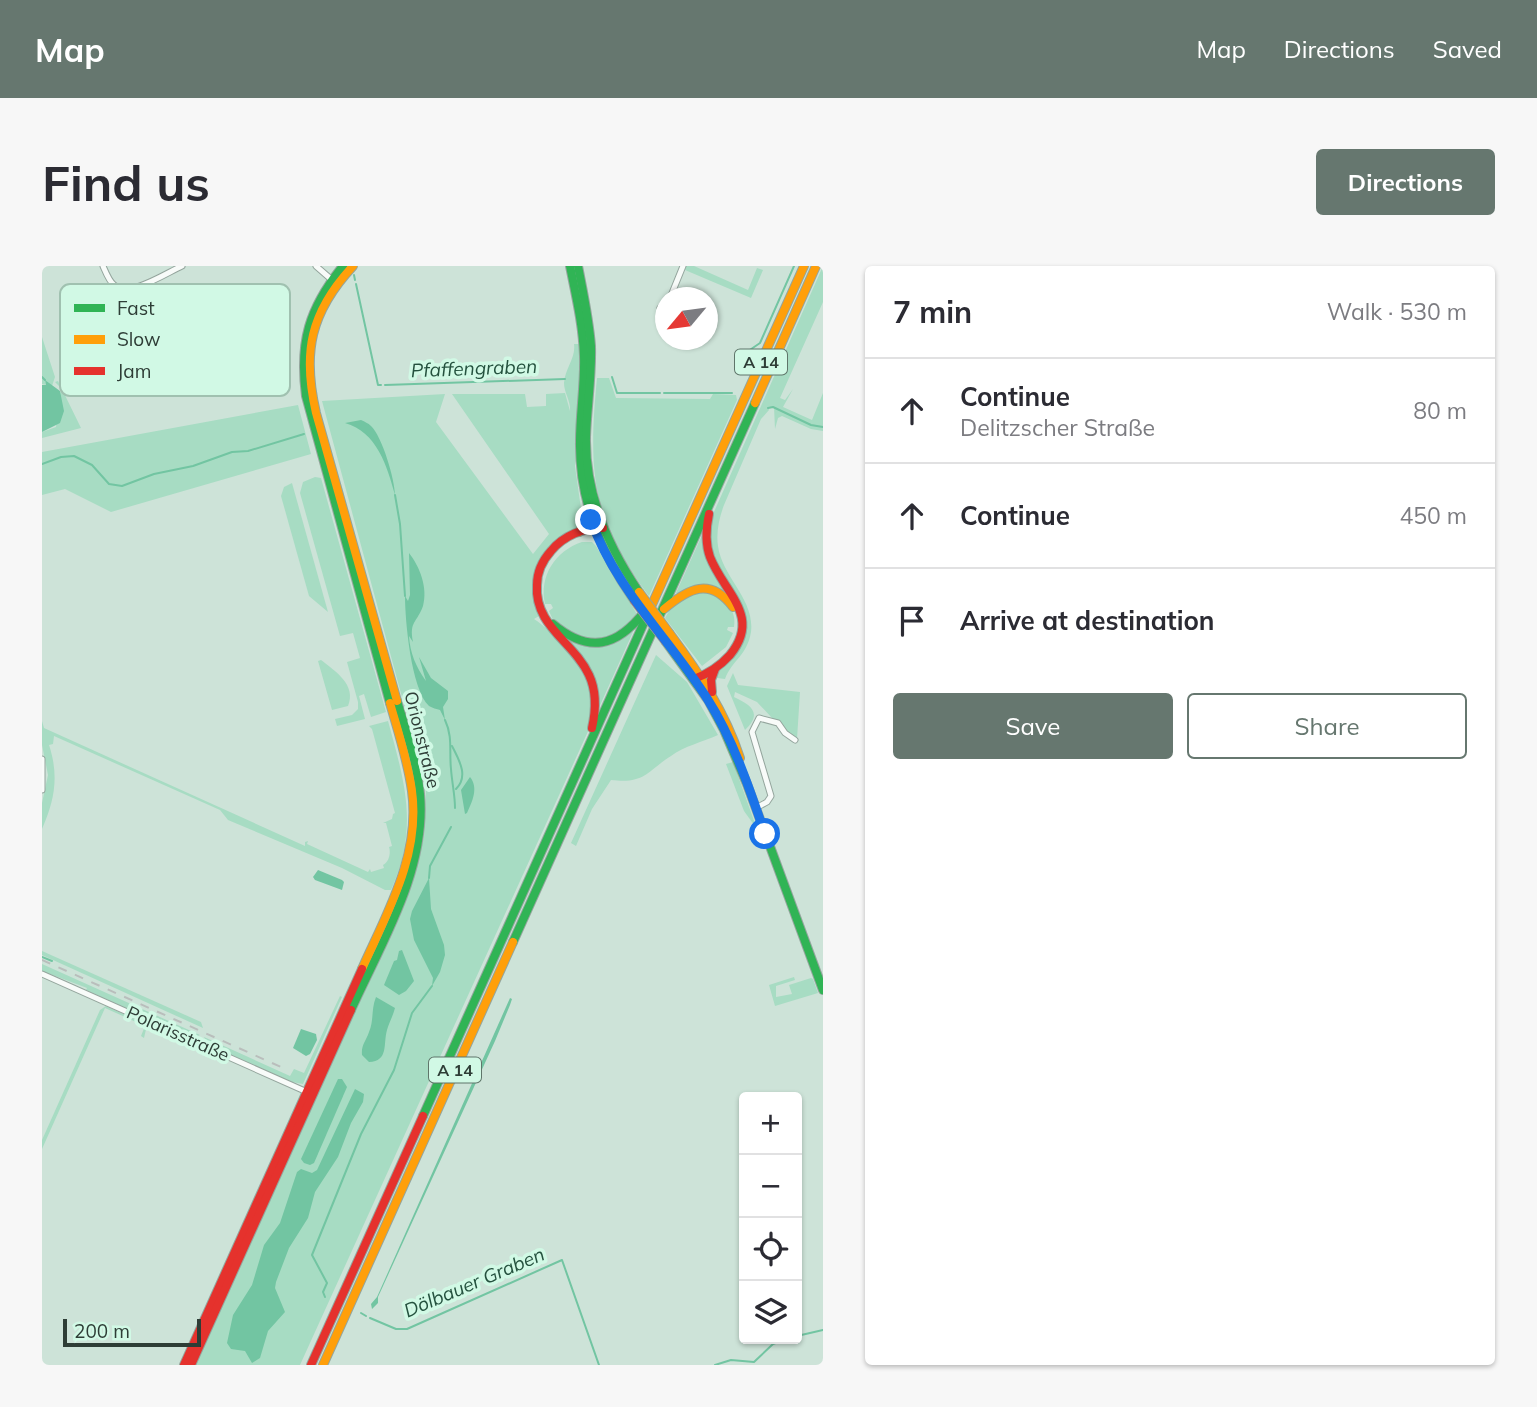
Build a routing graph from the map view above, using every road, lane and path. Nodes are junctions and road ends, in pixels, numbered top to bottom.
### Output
1 (103, 266) edge
2 (182, 266) edge
3 (316, 266) edge
4 (343, 266) edge
5 (353, 266) edge
6 (570, 266) edge
7 (578, 266) edge
8 (683, 266) edge
9 (804, 266) edge
10 (816, 266) edge
11 (334, 282) junction
12 (112, 284) edge
13 (143, 284) edge
14 (674, 287) edge
15 (712, 497) junction
16 (588, 510) junction
17 (597, 529) junction
18 (579, 533) junction
19 (662, 584) junction
20 (661, 612) junction
21 (715, 668) junction
22 (698, 676) junction
23 (712, 692) junction
24 (794, 740) dead end
25 (42, 760) edge
26 (580, 766) junction
27 (747, 784) junction
28 (42, 790) edge
29 (756, 808) junction
30 (42, 974) edge
31 (823, 990) edge
32 (310, 1093) junction
33 (184, 1365) edge
34 (191, 1365) edge
35 (311, 1365) edge
36 (323, 1365) edge

1 - 12 street
2 - 13 street
3 - 11 street
4 - 11 main road, Orionstraße
5 - 11 main road, Orionstraße
6 - 16 main road
7 - 17 main road
8 - 14 street
9 - 19 main road, A 14
10 - 15 main road, A 14
11 - 32 main road, Orionstraße
15 - 20 main road, A 14
15 - 21 main road
16 - 17 main road
16 - 18 main road
17 - 18 main road
17 - 19 main road
17 - 22 main road, bridge
18 - 26 main road
19 - 26 main road, A 14
20 - 22 main road
20 - 36 main road, A 14
21 - 22 main road
21 - 23 main road
22 - 23 main road
22 - 27 main road
23 - 27 main road
24 - 29 street
25 - 28 street
26 - 35 main road, A 14
27 - 29 main road
29 - 31 main road
30 - 32 street, Polarisstraße
32 - 33 main road, Orionstraße
32 - 34 main road, Orionstraße

